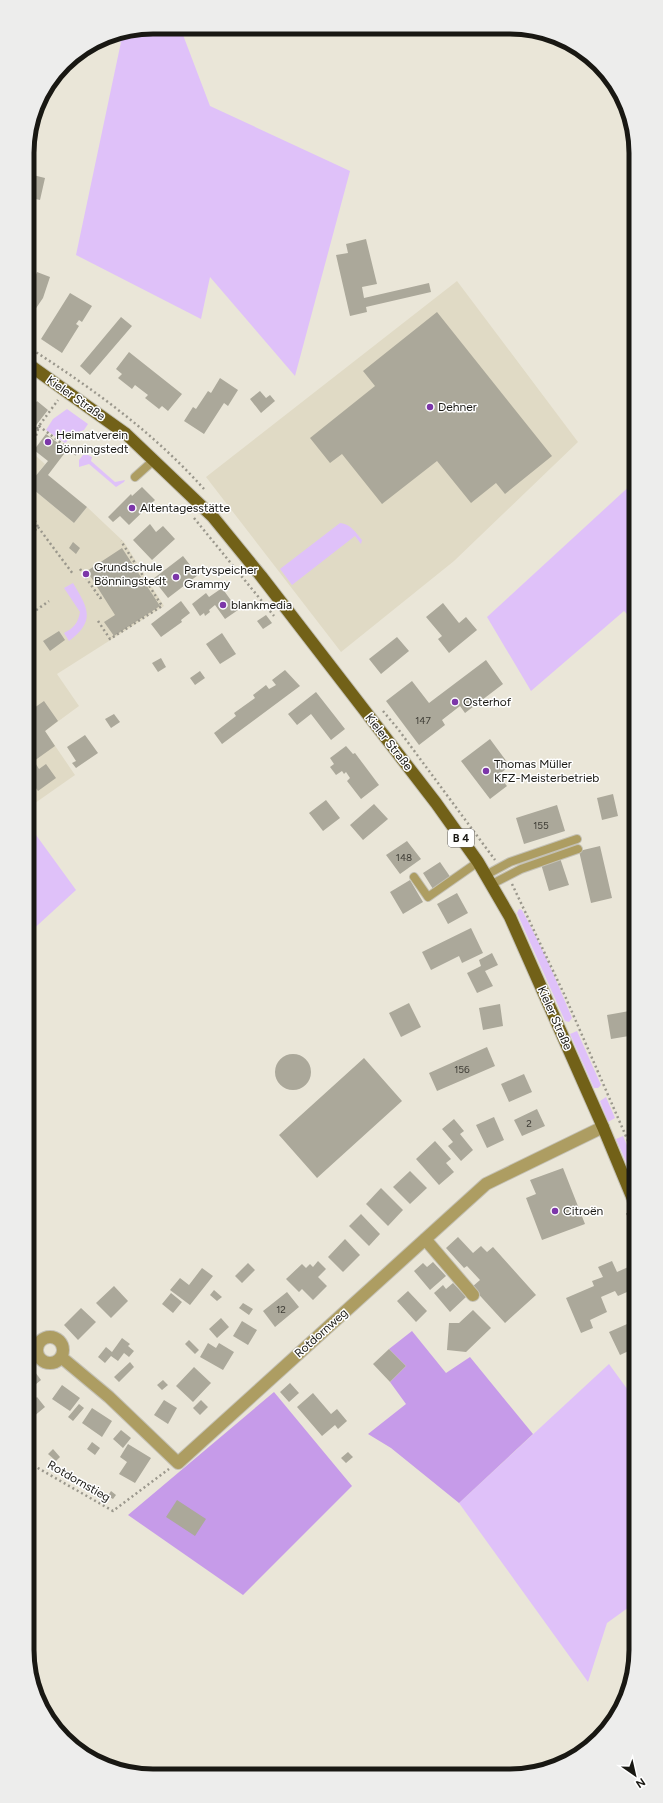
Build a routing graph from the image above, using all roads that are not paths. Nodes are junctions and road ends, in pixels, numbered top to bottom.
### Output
1 (34, 368) edge
2 (154, 460) junction
3 (135, 477) dead end
4 (577, 839) dead end
5 (578, 849) dead end
6 (478, 862) junction
7 (414, 877) dead end
8 (489, 880) junction
9 (603, 1127) junction
10 (629, 1202) edge
11 (425, 1239) junction
12 (473, 1295) dead end
13 (61, 1357) dead end

1 - 2 main road, Kieler Straße / B 4
2 - 3 lane
2 - 6 main road, Kieler Straße / B 4
4 - 8 lane
5 - 8 lane
6 - 7 lane
6 - 8 main road, Kieler Straße / B 4
8 - 9 main road, Kieler Straße / B 4
9 - 10 main road, Kieler Straße / B 4
9 - 11 street, Rotdornweg
11 - 12 street
11 - 13 street, Rotdornweg

